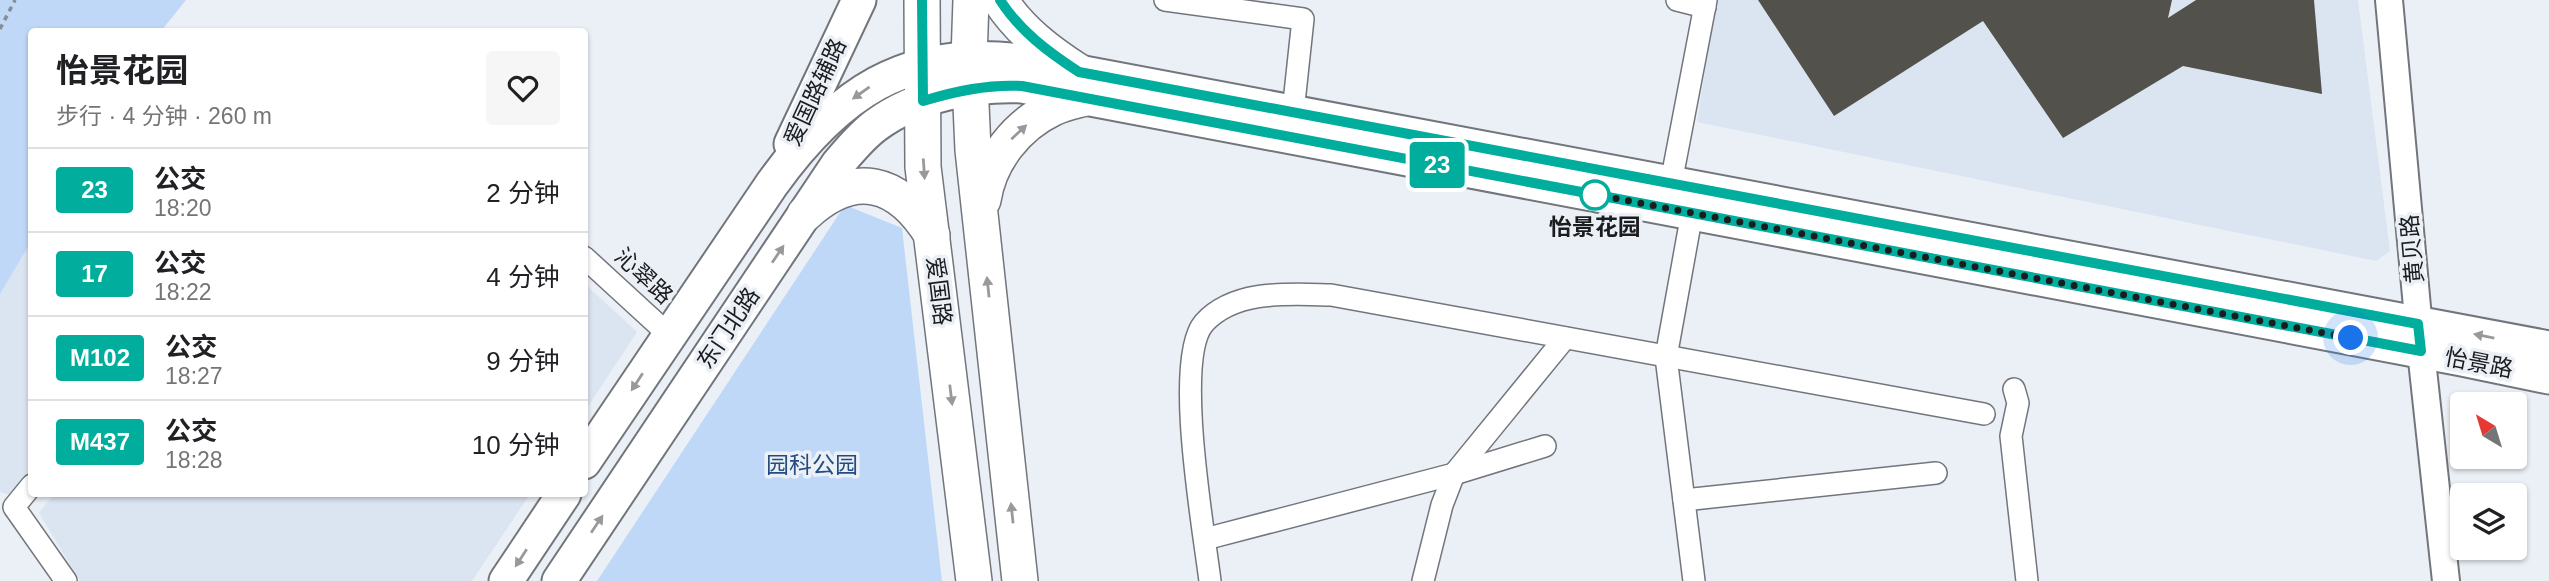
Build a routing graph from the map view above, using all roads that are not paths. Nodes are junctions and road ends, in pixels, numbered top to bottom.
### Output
1 (859, 0) edge
2 (922, 0) edge
3 (971, 0) edge
4 (1000, 0) edge
5 (1165, 0) edge
6 (1677, 0) edge
7 (2389, 0) edge
8 (1706, 3) edge
9 (922, 65) junction
10 (969, 74) junction
11 (1082, 85) junction
12 (923, 101) junction
13 (1293, 112) junction
14 (1671, 183) junction
15 (772, 184) junction
16 (1692, 213) junction
17 (805, 214) junction
18 (980, 214) junction
19 (932, 235) junction
20 (588, 261) edge
21 (668, 334) junction
22 (2420, 337) junction
23 (1565, 338) junction
24 (2549, 348) edge
25 (1666, 357) junction
26 (2549, 377) edge
27 (2014, 389) dead end
28 (1984, 415) dead end
29 (1545, 446) dead end
30 (588, 456) edge
31 (1936, 473) dead end
32 (1454, 474) junction
33 (28, 490) edge
34 (562, 497) edge
35 (1684, 500) junction
36 (1205, 539) junction
37 (66, 581) edge
38 (506, 581) edge
39 (559, 581) edge
40 (974, 581) edge
41 (1020, 581) edge
42 (1210, 581) edge
43 (1423, 581) edge
44 (1694, 581) edge
45 (2027, 581) edge
46 (2446, 581) edge

1 - 15 main road, 爱国路辅路
2 - 9 highway, 爱国路
3 - 10 highway
4 - 11 highway
5 - 13 street
6 - 8 street
7 - 22 street, 黄贝路
8 - 14 street
9 - 10 main road, 怡景路
9 - 12 highway, 爱国路
9 -> 15 main road, 东门北路
10 - 11 main road, 怡景路
10 - 12 main road, 怡景路
10 - 18 highway
11 - 13 main road, 怡景路
11 - 16 main road, 怡景路
18 -> 11 highway
12 - 17 main road, 东门北路
12 -> 19 highway, 爱国路
13 - 14 main road, 怡景路
14 - 22 main road, 怡景路
15 - 21 main road, 东门北路
16 - 22 main road, 怡景路
16 - 25 street
17 - 19 highway
39 -> 17 main road, 东门北路
41 -> 18 highway
19 -> 40 highway, 爱国路
20 - 21 street, 沁翠路
21 -> 30 main road, 东门北路
24 -> 22 main road, 怡景路
22 - 26 main road, 怡景路
22 - 46 street, 黄贝路
23 - 25 street
23 - 32 street
23 - 36 street
25 - 28 street
25 - 35 street
27 - 45 street
29 - 32 street
31 - 35 street
32 - 36 street
32 - 43 street
33 - 37 street
34 -> 38 main road
35 - 44 street
36 - 42 street

